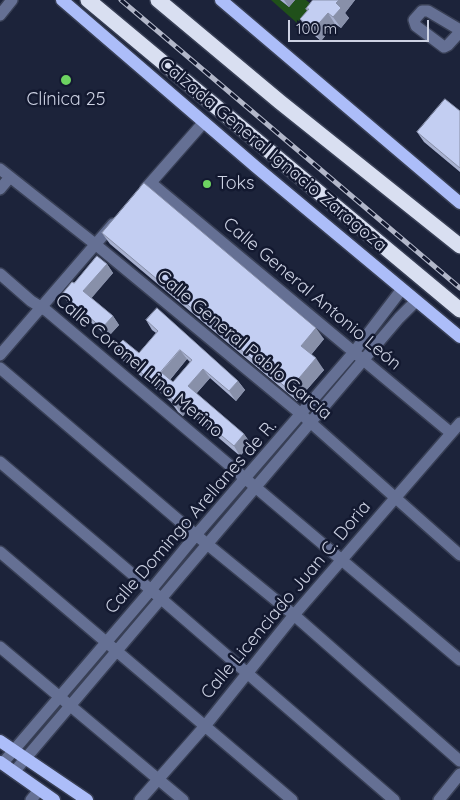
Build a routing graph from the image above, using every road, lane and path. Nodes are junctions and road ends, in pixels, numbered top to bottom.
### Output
1 (12, 0) edge
2 (62, 0) edge
3 (83, 0) edge
4 (158, 0) edge
5 (222, 0) edge
6 (92, 4) edge
7 (0, 15) edge
8 (204, 122) junction
9 (0, 169) edge
10 (10, 177) junction
11 (151, 183) junction
12 (0, 189) edge
13 (138, 196) edge
14 (460, 203) edge
15 (120, 217) edge
16 (95, 244) junction
17 (460, 246) edge
18 (0, 274) edge
19 (402, 289) junction
20 (416, 301) junction
21 (42, 306) junction
22 (458, 309) edge
23 (388, 310) junction
24 (399, 318) junction
25 (460, 337) edge
26 (0, 355) edge
27 (359, 356) junction
28 (0, 368) edge
29 (301, 414) junction
30 (310, 423) junction
31 (460, 423) edge
32 (451, 433) junction
33 (0, 462) edge
34 (246, 478) junction
35 (256, 488) junction
36 (394, 498) junction
37 (196, 535) junction
38 (207, 543) junction
39 (0, 552) edge
40 (460, 554) edge
41 (342, 560) junction
42 (151, 590) junction
43 (161, 598) junction
44 (294, 615) junction
45 (106, 642) junction
46 (0, 647) edge
47 (116, 652) junction
48 (460, 660) edge
49 (247, 674) junction
50 (60, 697) junction
51 (71, 707) junction
52 (205, 726) junction
53 (0, 741) edge
54 (13, 750) junction
55 (27, 759) junction
56 (460, 761) edge
57 (1, 763) edge
58 (14, 772) junction
59 (460, 774) edge
60 (158, 780) junction
61 (35, 795) edge
62 (54, 800) edge
63 (87, 800) edge
64 (140, 800) edge
65 (183, 800) edge
66 (292, 800) edge
67 (394, 800) edge
68 (439, 800) edge

1 - 7 street
2 - 8 main road, Calzada General Ignacio Zaragoza
3 - 6 highway, Calzada General Ignacio Zaragoza
4 - 17 highway
5 - 14 main road
6 - 22 highway, Calzada General Ignacio Zaragoza
8 - 11 street
8 - 19 main road, Calzada General Ignacio Zaragoza
9 - 10 street, Calle General Pablo García
10 - 12 street
10 - 16 street, Calle General Pablo García
11 - 13 street
11 - 27 street, Calle General Antonio León
15 - 16 street
16 - 21 street
16 - 29 street, Calle General Pablo García
18 - 21 street, Calle Coronel Lino Merino
19 - 20 main road, Calzada General Ignacio Zaragoza
19 - 23 street, Calle Domingo Arellanes de R.
20 - 24 street, Calle Domingo Arellanes de R.
20 - 25 main road, Calzada General Ignacio Zaragoza
21 - 26 street
21 - 34 street, Calle Coronel Lino Merino
23 - 24 street
23 - 27 street, Calle Domingo Arellanes de R.
24 - 27 street, Calle Domingo Arellanes de R.
27 - 29 street, Calle Domingo Arellanes de R.
27 - 30 street, Calle Domingo Arellanes de R.
27 - 32 street, Calle General Antonio León
28 - 37 street
29 - 30 street, Calle General Pablo García
29 - 34 street, Calle Domingo Arellanes de R.
30 - 35 street, Calle Domingo Arellanes de R.
30 - 36 street, Calle General Pablo García
31 - 32 street, Calle Licenciado Juan C. Doria
32 - 36 street, Calle Licenciado Juan C. Doria
33 - 42 street
34 - 35 street, Calle Coronel Lino Merino
34 - 37 street, Calle Domingo Arellanes de R.
35 - 38 street, Calle Domingo Arellanes de R.
35 - 41 street, Calle Coronel Lino Merino
36 - 40 street, Calle General Pablo García
36 - 41 street, Calle Licenciado Juan C. Doria
37 - 38 street
37 - 42 street, Calle Domingo Arellanes de R.
38 - 43 street, Calle Domingo Arellanes de R.
38 - 44 street
39 - 45 street
41 - 44 street, Calle Licenciado Juan C. Doria
41 - 48 street, Calle Coronel Lino Merino
42 - 43 street
42 - 45 street, Calle Domingo Arellanes de R.
43 - 47 street, Calle Domingo Arellanes de R.
43 - 49 street
44 - 49 street, Calle Licenciado Juan C. Doria
44 - 56 street
45 - 47 street
45 - 50 street, Calle Domingo Arellanes de R.
46 - 50 street
47 - 51 street, Calle Domingo Arellanes de R.
47 - 52 street
49 - 52 street, Calle Licenciado Juan C. Doria
49 - 67 street
50 - 51 street
50 - 54 street, Calle Domingo Arellanes de R.
51 - 55 street, Calle Domingo Arellanes de R.
51 - 60 street
52 - 60 street, Calle Licenciado Juan C. Doria
52 - 66 street
53 - 54 main road
54 - 55 main road
54 - 57 street, Calle Domingo Arellanes de R.
55 - 58 street, Calle Domingo Arellanes de R.
55 - 63 main road
57 - 58 main road
58 - 61 main road
59 - 68 street
60 - 64 street, Calle Licenciado Juan C. Doria
60 - 65 street
61 - 62 main road

